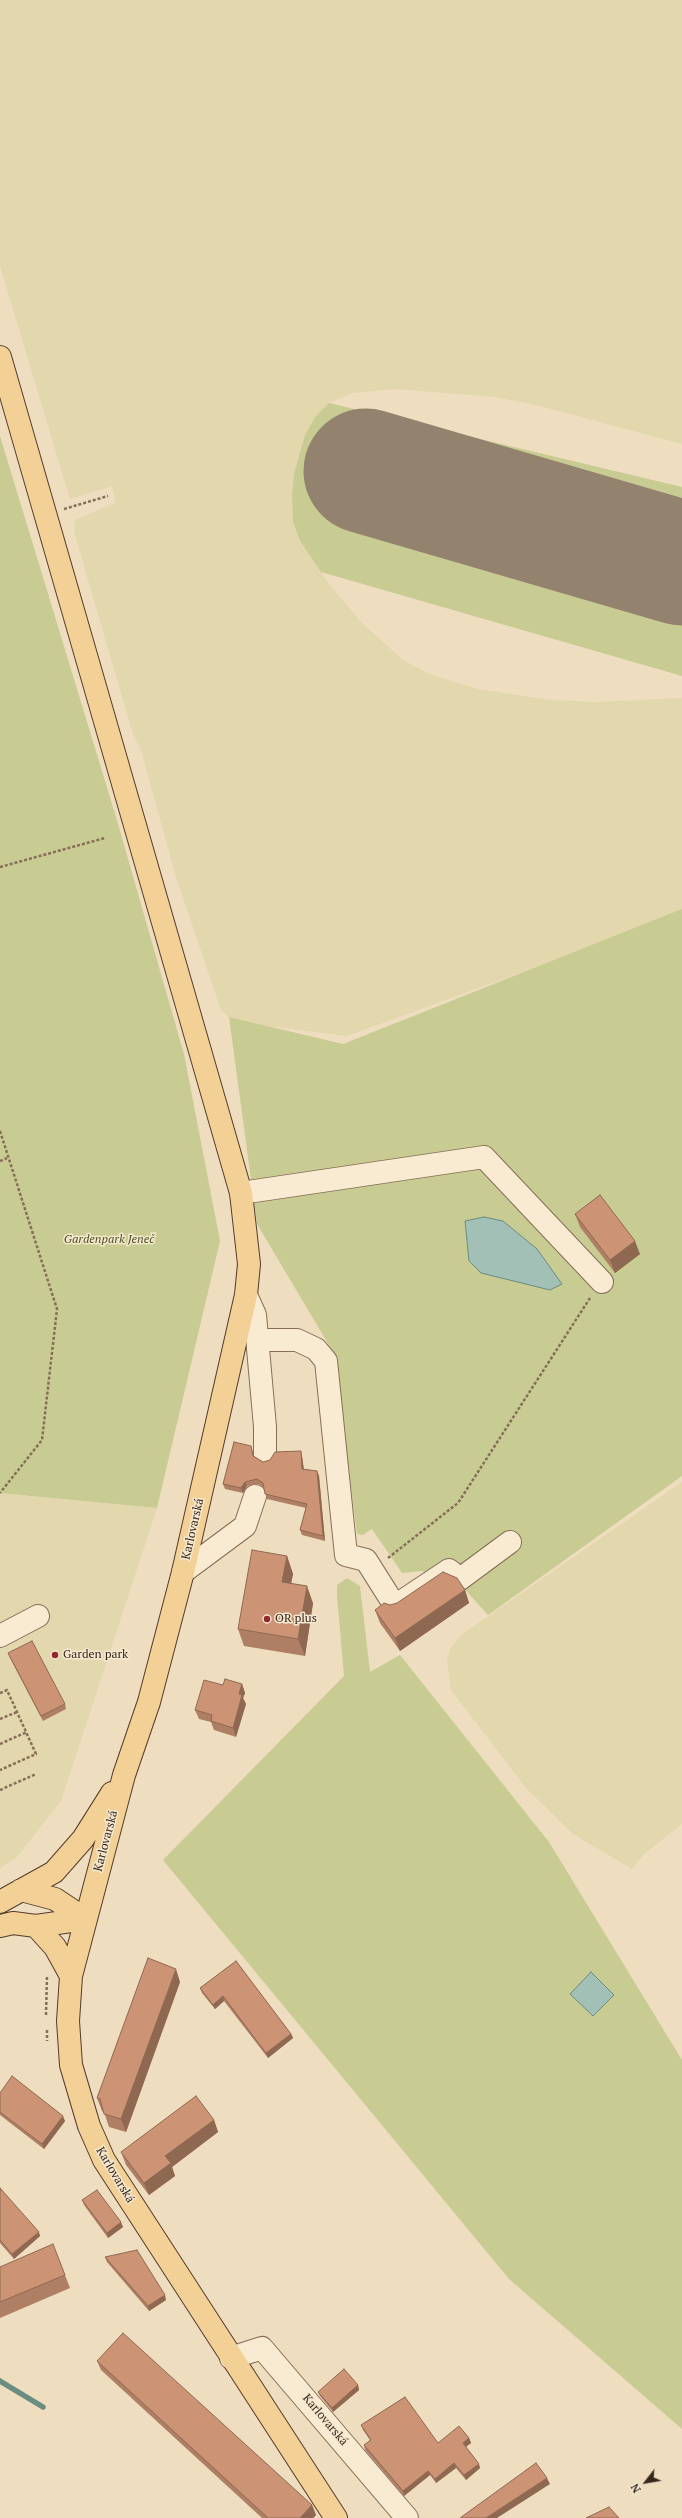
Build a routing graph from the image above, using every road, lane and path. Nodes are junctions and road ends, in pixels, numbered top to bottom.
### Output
1 (0, 357) edge
2 (108, 496) dead end
3 (46, 515) junction
4 (105, 838) dead end
5 (0, 866) edge
6 (0, 1131) edge
7 (7, 1158) junction
8 (0, 1161) edge
9 (241, 1193) junction
10 (596, 1277) joint
11 (246, 1295) junction
12 (257, 1340) junction
13 (265, 1454) dead end
14 (0, 1493) edge
15 (255, 1496) dead end
16 (510, 1542) dead end
17 (372, 1571) junction
18 (183, 1572) junction
19 (38, 1616) dead end
20 (0, 1636) edge
21 (0, 1693) edge
22 (17, 1712) junction
23 (0, 1719) edge
24 (26, 1732) junction
25 (0, 1744) edge
26 (0, 1770) edge
27 (36, 1774) dead end
28 (124, 1775) junction
29 (0, 1790) edge
30 (21, 1890) junction
31 (0, 1902) edge
32 (85, 1920) junction
33 (0, 1926) edge
34 (36, 1926) junction
35 (71, 1976) junction
36 (231, 2358) junction
37 (336, 2518) edge
38 (406, 2518) edge

1 - 3 main road, Karlovarská
2 - 3 path
3 - 9 main road, Karlovarská
4 - 5 path
6 - 7 path
7 - 8 path
7 - 14 path
9 - 10 street
9 - 11 main road, Karlovarská
10 - 17 path
11 - 12 street
11 - 18 main road, Karlovarská
12 - 13 street
12 - 17 street
15 - 18 street
16 - 17 street
18 - 28 main road, Karlovarská
19 - 20 street
21 - 22 path
22 - 23 path
22 - 24 path
24 - 25 path
24 - 26 path
27 - 29 path
28 - 30 main road
28 - 32 main road, Karlovarská
30 - 31 main road
30 - 32 main road
32 - 34 main road
32 - 35 main road, Karlovarská
33 - 34 main road
34 - 35 main road
35 - 36 main road, Karlovarská
36 - 37 main road, Karlovarská
36 - 38 street, Karlovarská

